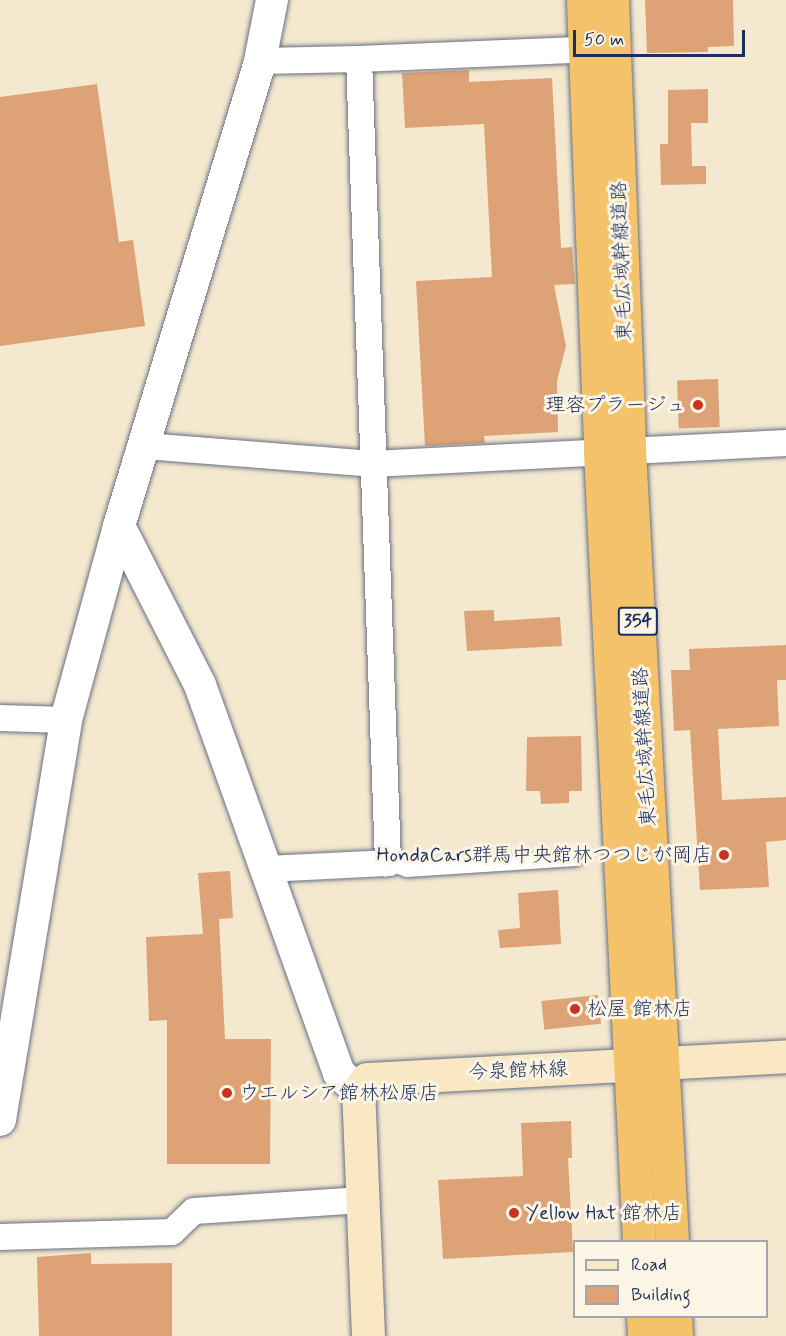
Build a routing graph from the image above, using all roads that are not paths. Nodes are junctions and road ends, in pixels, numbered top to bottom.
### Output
1 (273, 0) edge
2 (583, 0) edge
3 (612, 0) edge
4 (598, 49) junction
5 (359, 59) junction
6 (260, 61) junction
7 (786, 443) edge
8 (145, 446) junction
9 (615, 451) junction
10 (372, 464) junction
11 (119, 526) junction
12 (0, 718) edge
13 (66, 720) junction
14 (576, 859) dead end
15 (388, 863) junction
16 (264, 869) junction
17 (786, 1056) edge
18 (662, 1064) junction
19 (629, 1066) junction
20 (358, 1091) junction
21 (0, 1120) edge
22 (363, 1200) junction
23 (0, 1238) edge
24 (639, 1240) edge
25 (672, 1240) edge
26 (643, 1318) edge
27 (675, 1318) edge
28 (368, 1336) edge
29 (644, 1336) edge
30 (676, 1336) edge

1 - 6 street
2 - 4 highway, 東毛広域幹線道路 / 354
3 - 4 highway, 東毛広域幹線道路 / 354
4 - 5 street
4 - 9 highway, 東毛広域幹線道路 / 354
5 - 6 street
5 - 10 street
6 - 8 street
7 - 9 street
8 - 10 street
8 - 11 street
9 - 10 street
9 - 18 highway, 東毛広域幹線道路 / 354
9 - 19 highway, 東毛広域幹線道路 / 354
10 - 15 street
11 - 13 street
11 - 16 street
12 - 13 street
13 - 21 street
14 - 15 lane
15 - 16 street
16 - 20 street
17 - 18 main road, 今泉館林線
18 - 19 main road, 今泉館林線
18 - 25 highway, 東毛広域幹線道路 / 354
19 - 20 main road, 今泉館林線
19 - 24 highway, 東毛広域幹線道路 / 354
20 - 22 main road
22 - 23 street
22 - 28 main road
26 - 29 highway
27 - 30 highway

